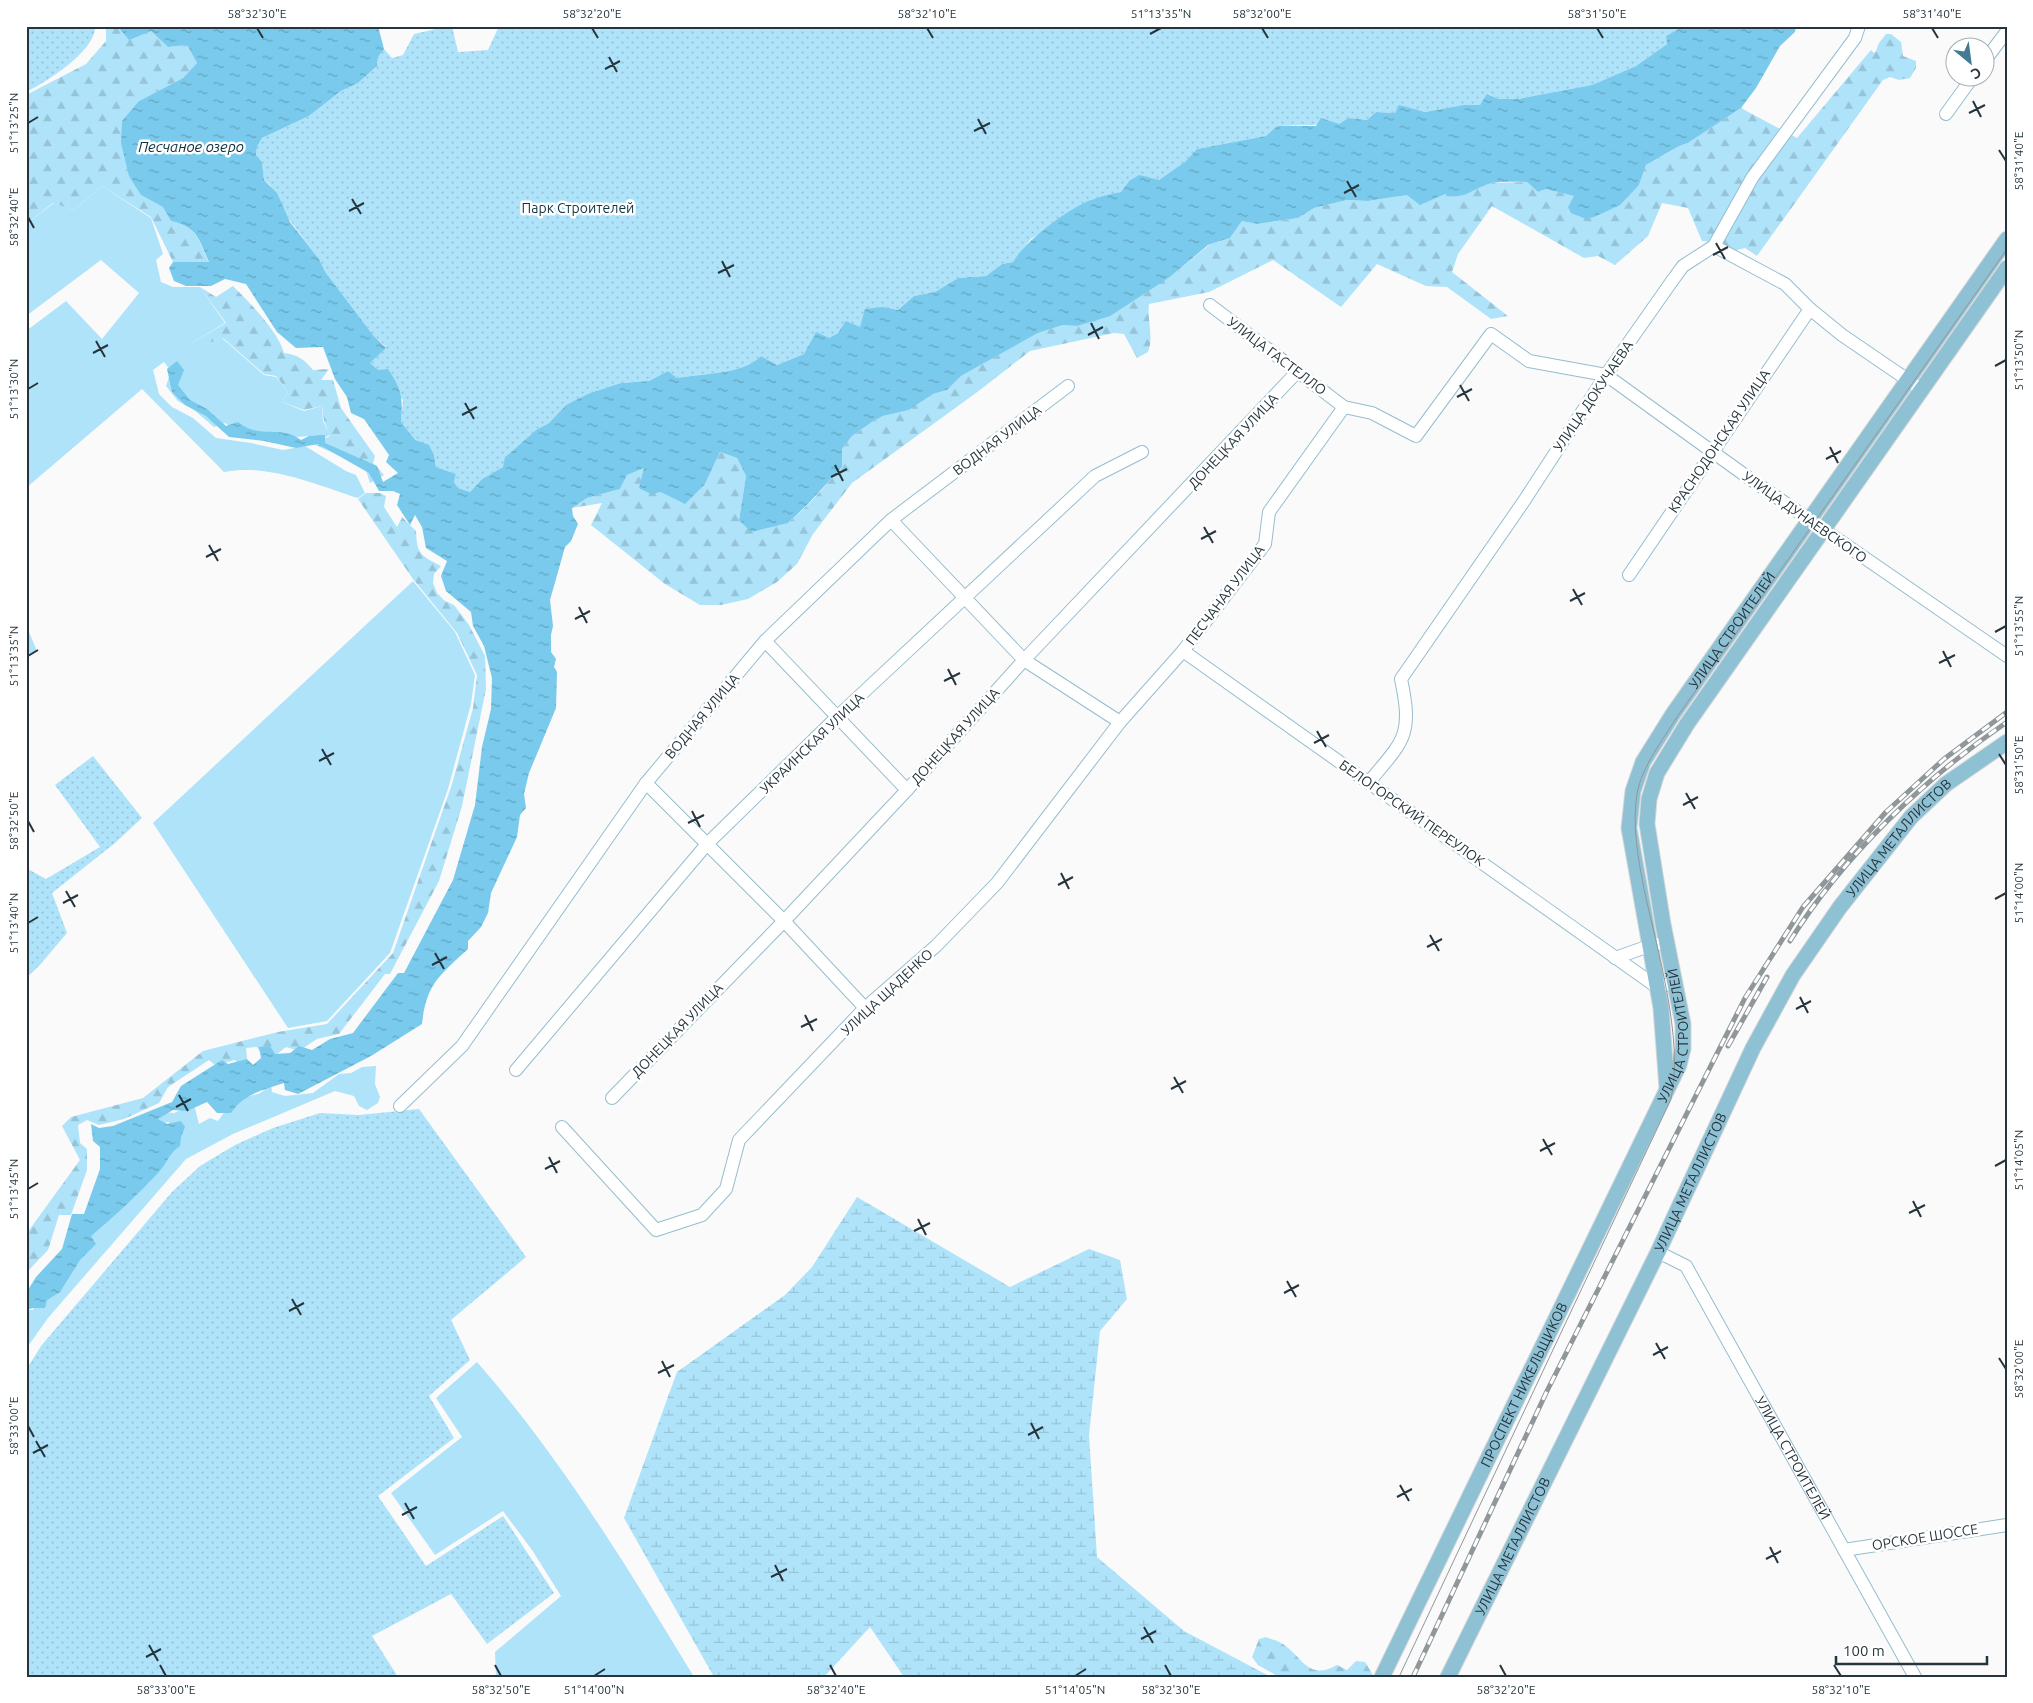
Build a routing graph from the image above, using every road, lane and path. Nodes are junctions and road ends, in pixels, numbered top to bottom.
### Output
1 (1859, 26) edge
2 (2007, 30) edge
3 (1996, 45) edge
4 (1965, 88) edge
5 (1946, 114) dead end
6 (2007, 239) edge
7 (1714, 246) junction
8 (1990, 263) junction
9 (2005, 270) edge
10 (1210, 305) dead end
11 (1810, 309) junction
12 (1297, 372) junction
13 (1606, 375) junction
14 (1908, 380) junction
15 (1068, 386) dead end
16 (1921, 389) junction
17 (1344, 407) junction
18 (1886, 411) junction
19 (1899, 421) junction
20 (1712, 451) junction
21 (1142, 452) dead end
22 (891, 520) junction
23 (1810, 520) junction
24 (1823, 529) junction
25 (1629, 575) dead end
26 (963, 598) junction
27 (765, 641) junction
28 (1723, 644) junction
29 (1183, 651) junction
30 (1736, 653) junction
31 (2007, 656) edge
32 (1024, 660) junction
33 (1673, 714) junction
34 (837, 717) junction
35 (1120, 722) junction
36 (1687, 724) junction
37 (2007, 742) edge
38 (1369, 782) junction
39 (646, 783) junction
40 (907, 790) junction
41 (707, 844) junction
42 (1643, 914) junction
43 (1662, 917) junction
44 (784, 921) junction
45 (1646, 929) junction
46 (1667, 942) junction
47 (1649, 946) junction
48 (1615, 958) junction
49 (1675, 983) junction
50 (1657, 987) junction
51 (1679, 1003) junction
52 (865, 1008) junction
53 (1661, 1008) junction
54 (516, 1070) dead end
55 (1667, 1093) junction
56 (612, 1098) dead end
57 (400, 1106) dead end
58 (562, 1127) dead end
59 (1658, 1252) junction
60 (2007, 1525) edge
61 (1844, 1550) junction
62 (1382, 1677) edge
63 (1448, 1677) edge
64 (1915, 1677) edge

1 - 7 street, УЛИЦА ДОКУЧАЕВА
2 - 3 street
4 - 5 street
6 - 8 main road, УЛИЦА СТРОИТЕЛЕЙ
7 - 11 street
7 - 13 street, УЛИЦА ДОКУЧАЕВА
8 - 9 street
8 - 14 main road, УЛИЦА СТРОИТЕЛЕЙ
9 - 16 main road, УЛИЦА СТРОИТЕЛЕЙ
10 - 12 street, УЛИЦА ГАСТЕЛЛО
11 - 14 street
11 - 20 street, КРАСНОДОНСКАЯ УЛИЦА
12 - 17 street, УЛИЦА ГАСТЕЛЛО
12 - 32 street, ДОНЕЦКАЯ УЛИЦА
13 - 17 street
13 - 20 street, УЛИЦА ДУНАЕВСКОГО
13 - 38 street, УЛИЦА ДОКУЧАЕВА
14 - 16 street
14 - 18 main road, УЛИЦА СТРОИТЕЛЕЙ
15 - 22 street, ВОДНАЯ УЛИЦА
16 - 19 main road, УЛИЦА СТРОИТЕЛЕЙ
17 - 29 street, ПЕСЧАНАЯ УЛИЦА
18 - 19 street
18 - 23 main road, УЛИЦА СТРОИТЕЛЕЙ
19 - 24 main road, УЛИЦА СТРОИТЕЛЕЙ
20 - 23 street, УЛИЦА ДУНАЕВСКОГО
20 - 25 street, КРАСНОДОНСКАЯ УЛИЦА
21 - 26 street, УКРАИНСКАЯ УЛИЦА
22 - 26 street
22 - 27 street, ВОДНАЯ УЛИЦА
23 - 24 street, УЛИЦА ДУНАЕВСКОГО
23 - 28 main road, УЛИЦА СТРОИТЕЛЕЙ
24 - 30 main road, УЛИЦА СТРОИТЕЛЕЙ
24 - 31 street, УЛИЦА ДУНАЕВСКОГО
26 - 32 street
26 - 34 street, УКРАИНСКАЯ УЛИЦА
27 - 34 street
27 - 39 street, ВОДНАЯ УЛИЦА
28 - 30 street
28 - 33 main road, УЛИЦА СТРОИТЕЛЕЙ
29 - 35 street, УЛИЦА ЩАДЕНКО
29 - 38 street, БЕЛОГОРСКИЙ ПЕРЕУЛОК
30 - 36 main road, УЛИЦА СТРОИТЕЛЕЙ
32 - 35 street
32 - 40 street, ДОНЕЦКАЯ УЛИЦА
33 - 36 street
33 - 42 main road, УЛИЦА СТРОИТЕЛЕЙ
34 - 40 street
34 - 41 street, УКРАИНСКАЯ УЛИЦА
35 - 52 street, УЛИЦА ЩАДЕНКО
36 - 43 main road, УЛИЦА СТРОИТЕЛЕЙ
37 - 59 main road, УЛИЦА МЕТАЛЛИСТОВ
38 - 48 street, БЕЛОГОРСКИЙ ПЕРЕУЛОК
39 - 41 street
39 - 57 street, ВОДНАЯ УЛИЦА
40 - 44 street, ДОНЕЦКАЯ УЛИЦА
41 - 44 street
41 - 54 street, УКРАИНСКАЯ УЛИЦА
42 - 43 street
42 - 45 main road, УЛИЦА СТРОИТЕЛЕЙ
43 - 45 street
43 - 46 main road, УЛИЦА СТРОИТЕЛЕЙ
44 - 52 street
44 - 56 street, ДОНЕЦКАЯ УЛИЦА
45 - 47 main road, УЛИЦА СТРОИТЕЛЕЙ
46 - 47 street
46 - 49 main road, УЛИЦА СТРОИТЕЛЕЙ
47 - 48 street
47 - 50 main road, УЛИЦА СТРОИТЕЛЕЙ
48 - 50 street, БЕЛОГОРСКИЙ ПЕРЕУЛОК
49 - 50 street
49 - 51 main road, УЛИЦА СТРОИТЕЛЕЙ
50 - 53 main road, УЛИЦА СТРОИТЕЛЕЙ
51 - 53 street
51 - 55 main road, УЛИЦА СТРОИТЕЛЕЙ
52 - 58 street, УЛИЦА ЩАДЕНКО
53 - 55 main road, УЛИЦА СТРОИТЕЛЕЙ
55 - 62 main road, ПРОСПЕКТ НИКЕЛЬЩИКОВ
59 - 61 street, УЛИЦА СТРОИТЕЛЕЙ
59 - 63 main road, УЛИЦА МЕТАЛЛИСТОВ
60 - 61 street, ОРСКОЕ ШОССЕ
61 - 64 street, УЛИЦА СТРОИТЕЛЕЙ

